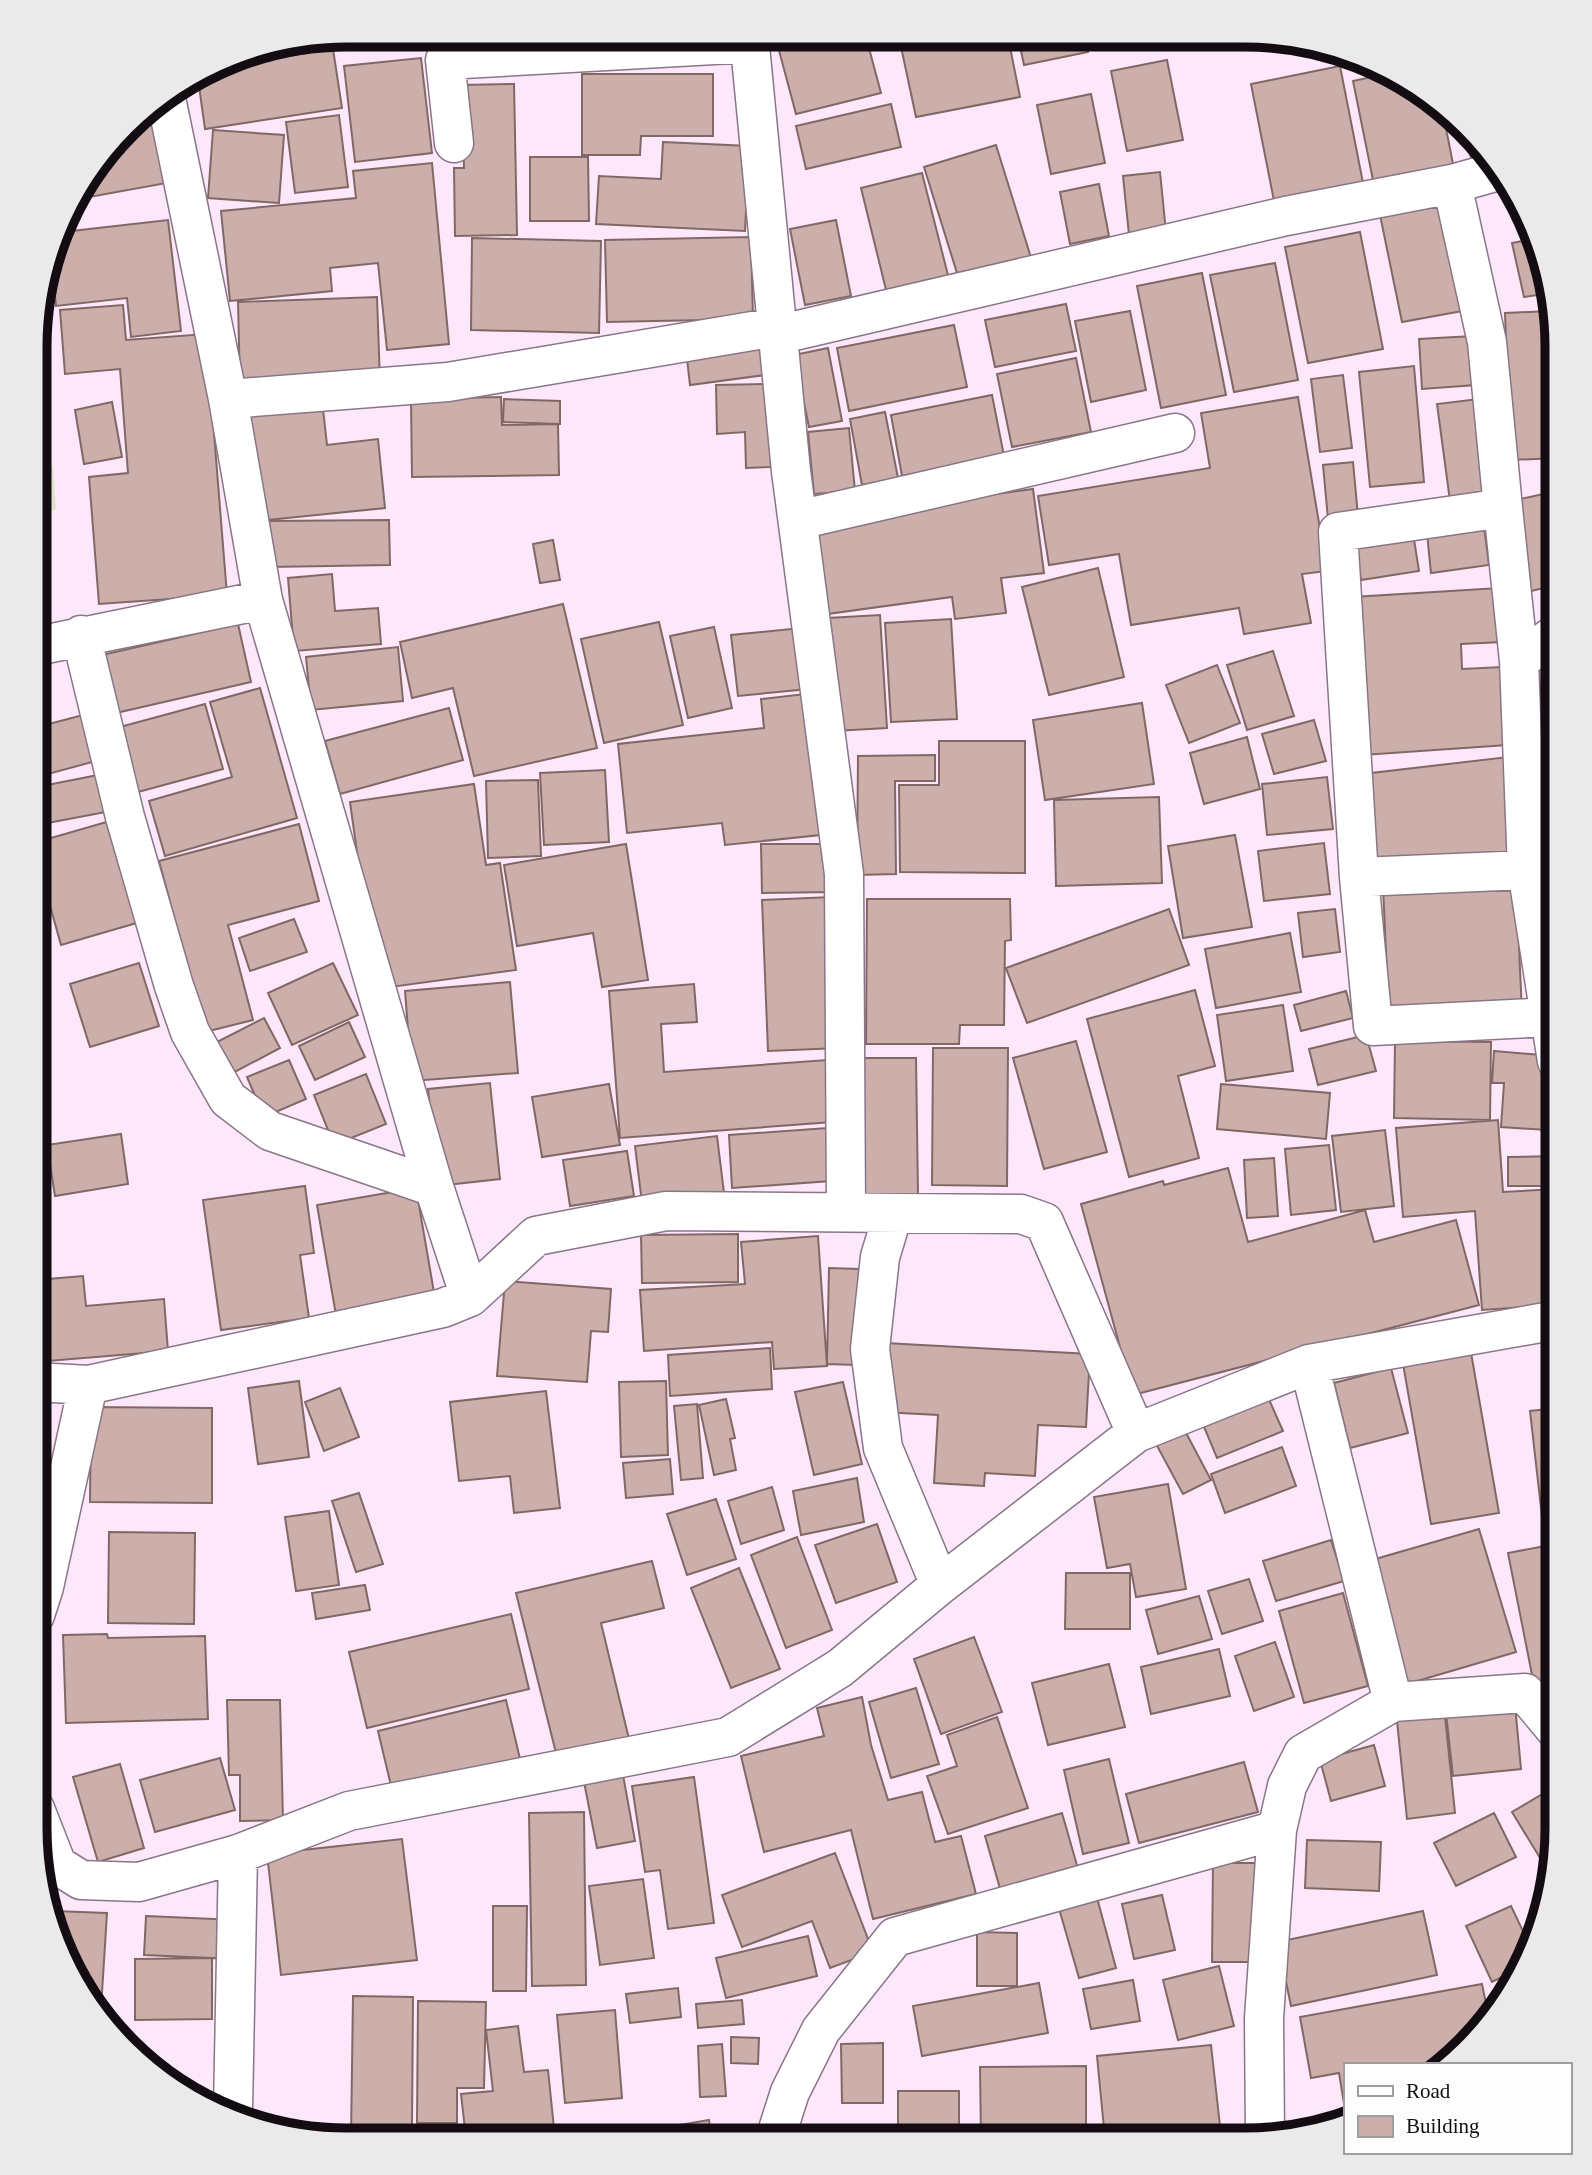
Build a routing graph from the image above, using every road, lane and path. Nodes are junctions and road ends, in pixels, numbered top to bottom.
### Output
1 (643, 47) edge
2 (750, 47) edge
3 (168, 106) edge
4 (454, 143) dead end
5 (1489, 173) edge
6 (1452, 184) junction
7 (777, 331) junction
8 (228, 399) junction
9 (1175, 433) dead end
10 (1503, 508) junction
11 (798, 520) junction
12 (263, 600) junction
13 (81, 635) junction
14 (1545, 642) edge
15 (47, 644) edge
16 (1519, 661) junction
17 (1527, 870) junction
18 (1359, 877) junction
19 (1545, 990) edge
20 (1545, 1017) edge
21 (434, 1187) junction
22 (846, 1211) junction
23 (893, 1214) junction
24 (470, 1297) junction
25 (1545, 1322) edge
26 (1309, 1364) junction
27 (47, 1383) edge
28 (88, 1385) junction
29 (1136, 1433) junction
30 (47, 1573) edge
31 (940, 1585) junction
32 (1393, 1702) junction
33 (1545, 1717) edge
34 (1277, 1830) junction
35 (48, 1841) edge
36 (238, 1854) junction
37 (233, 2105) edge
38 (1265, 2127) edge
39 (779, 2128) edge

1 - 4 street
2 - 7 street
3 - 8 street
5 - 6 street
6 - 7 street
6 - 10 street
7 - 8 street
7 - 11 street
8 - 12 street
9 - 11 street
10 - 16 street
10 - 18 street
11 - 22 street
12 - 13 street
12 - 21 street
13 - 15 street
13 - 21 street
14 - 16 street
16 - 17 street
17 - 18 street
17 - 19 street
18 - 20 street
21 - 24 street
22 - 23 street
22 - 24 street
23 - 29 street
23 - 31 street
24 - 28 street
25 - 26 street
26 - 29 street
26 - 32 street
27 - 28 street
28 - 30 street
29 - 31 street
31 - 36 street
32 - 33 street
32 - 34 street
34 - 38 street
34 - 39 street
35 - 36 street
36 - 37 street

